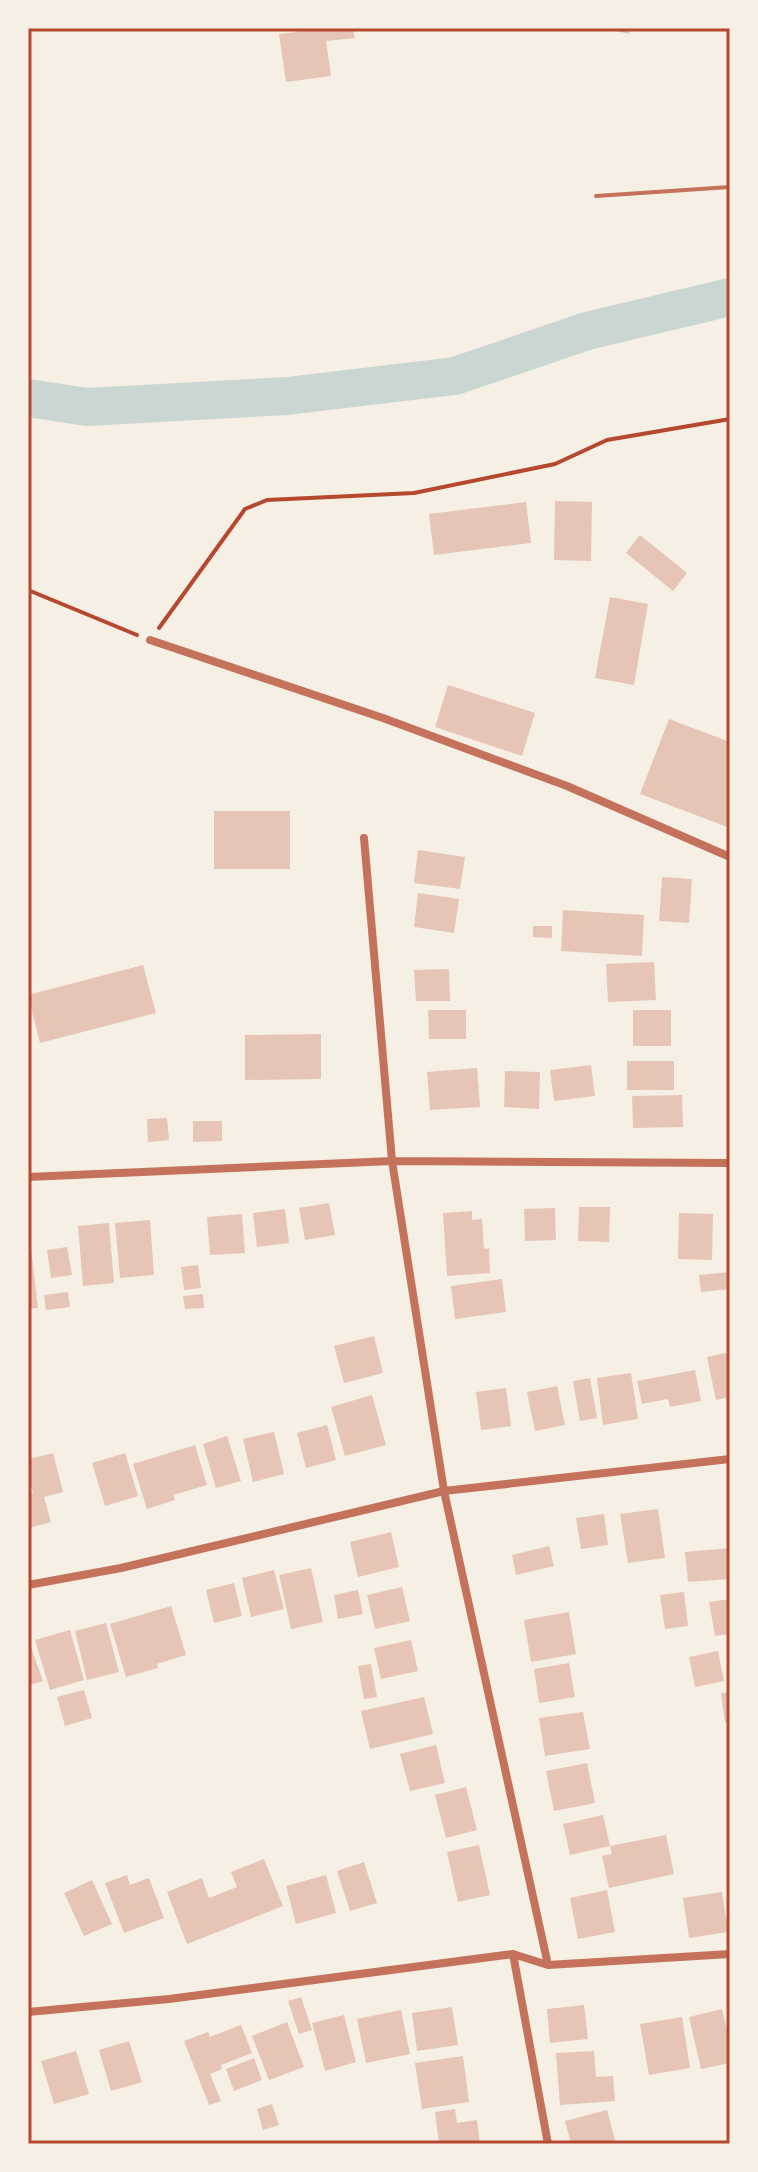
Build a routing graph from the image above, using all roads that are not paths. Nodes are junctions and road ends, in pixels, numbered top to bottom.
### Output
1 (730, 187) edge
2 (596, 196) dead end
3 (150, 640) road end
4 (364, 838) dead end
5 (730, 857) edge
6 (392, 1161) junction
7 (730, 1163) edge
8 (28, 1177) edge
9 (730, 1459) edge
10 (444, 1491) junction
11 (28, 1585) edge
12 (513, 1954) junction
13 (730, 1954) edge
14 (548, 1965) junction
15 (28, 2012) edge
16 (548, 2144) edge

1 - 2 lane
3 - 5 street
4 - 6 street
6 - 7 street
6 - 8 street
6 - 10 street
9 - 10 street
10 - 11 street
10 - 14 street
12 - 14 street
12 - 15 street
12 - 16 street
13 - 14 street

